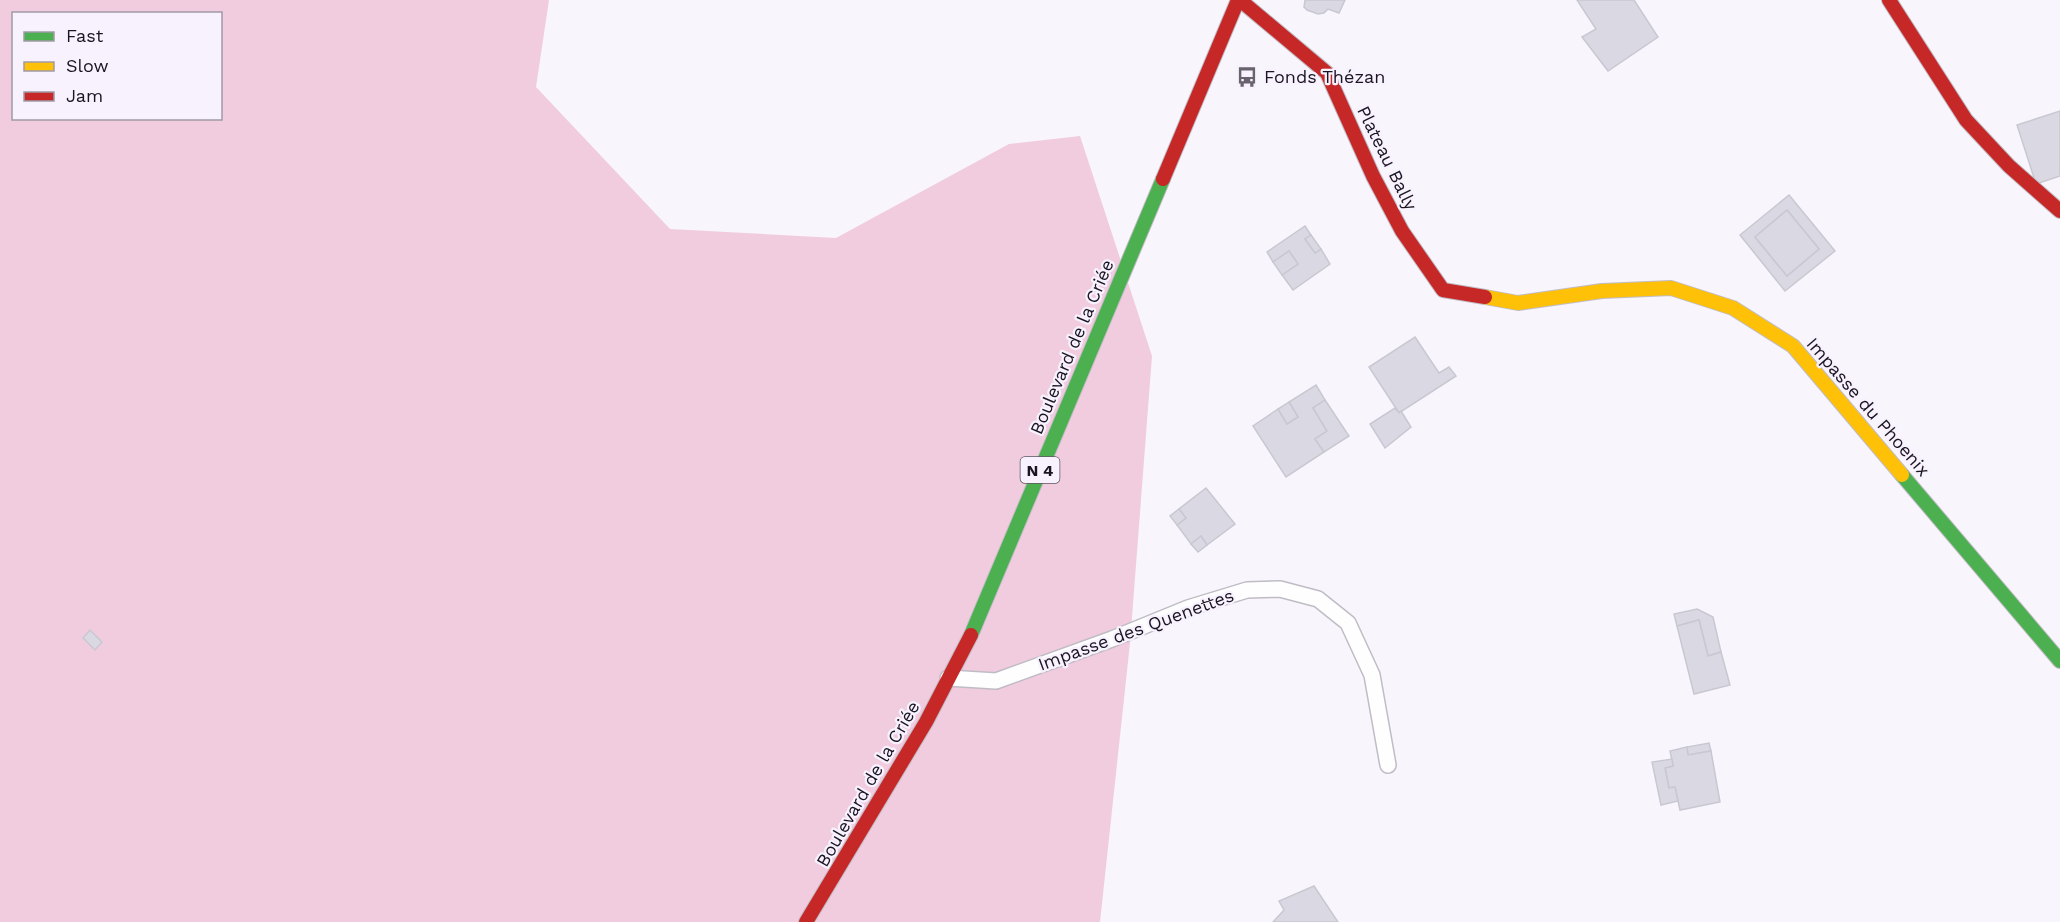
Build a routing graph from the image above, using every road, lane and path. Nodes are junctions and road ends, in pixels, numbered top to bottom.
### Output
1 (1239, 0) edge
2 (1888, 0) edge
3 (2060, 211) edge
4 (1443, 290) joint
5 (2060, 661) edge
6 (948, 678) junction
7 (1388, 765) dead end
8 (806, 922) edge

1 - 4 street, Plateau Bally
1 - 6 street, Boulevard de la Criée / N 4
2 - 3 street
4 - 5 street, Impasse du Phoenix
6 - 7 lane, Impasse des Quenettes
6 - 8 street, Boulevard de la Criée / N 4

